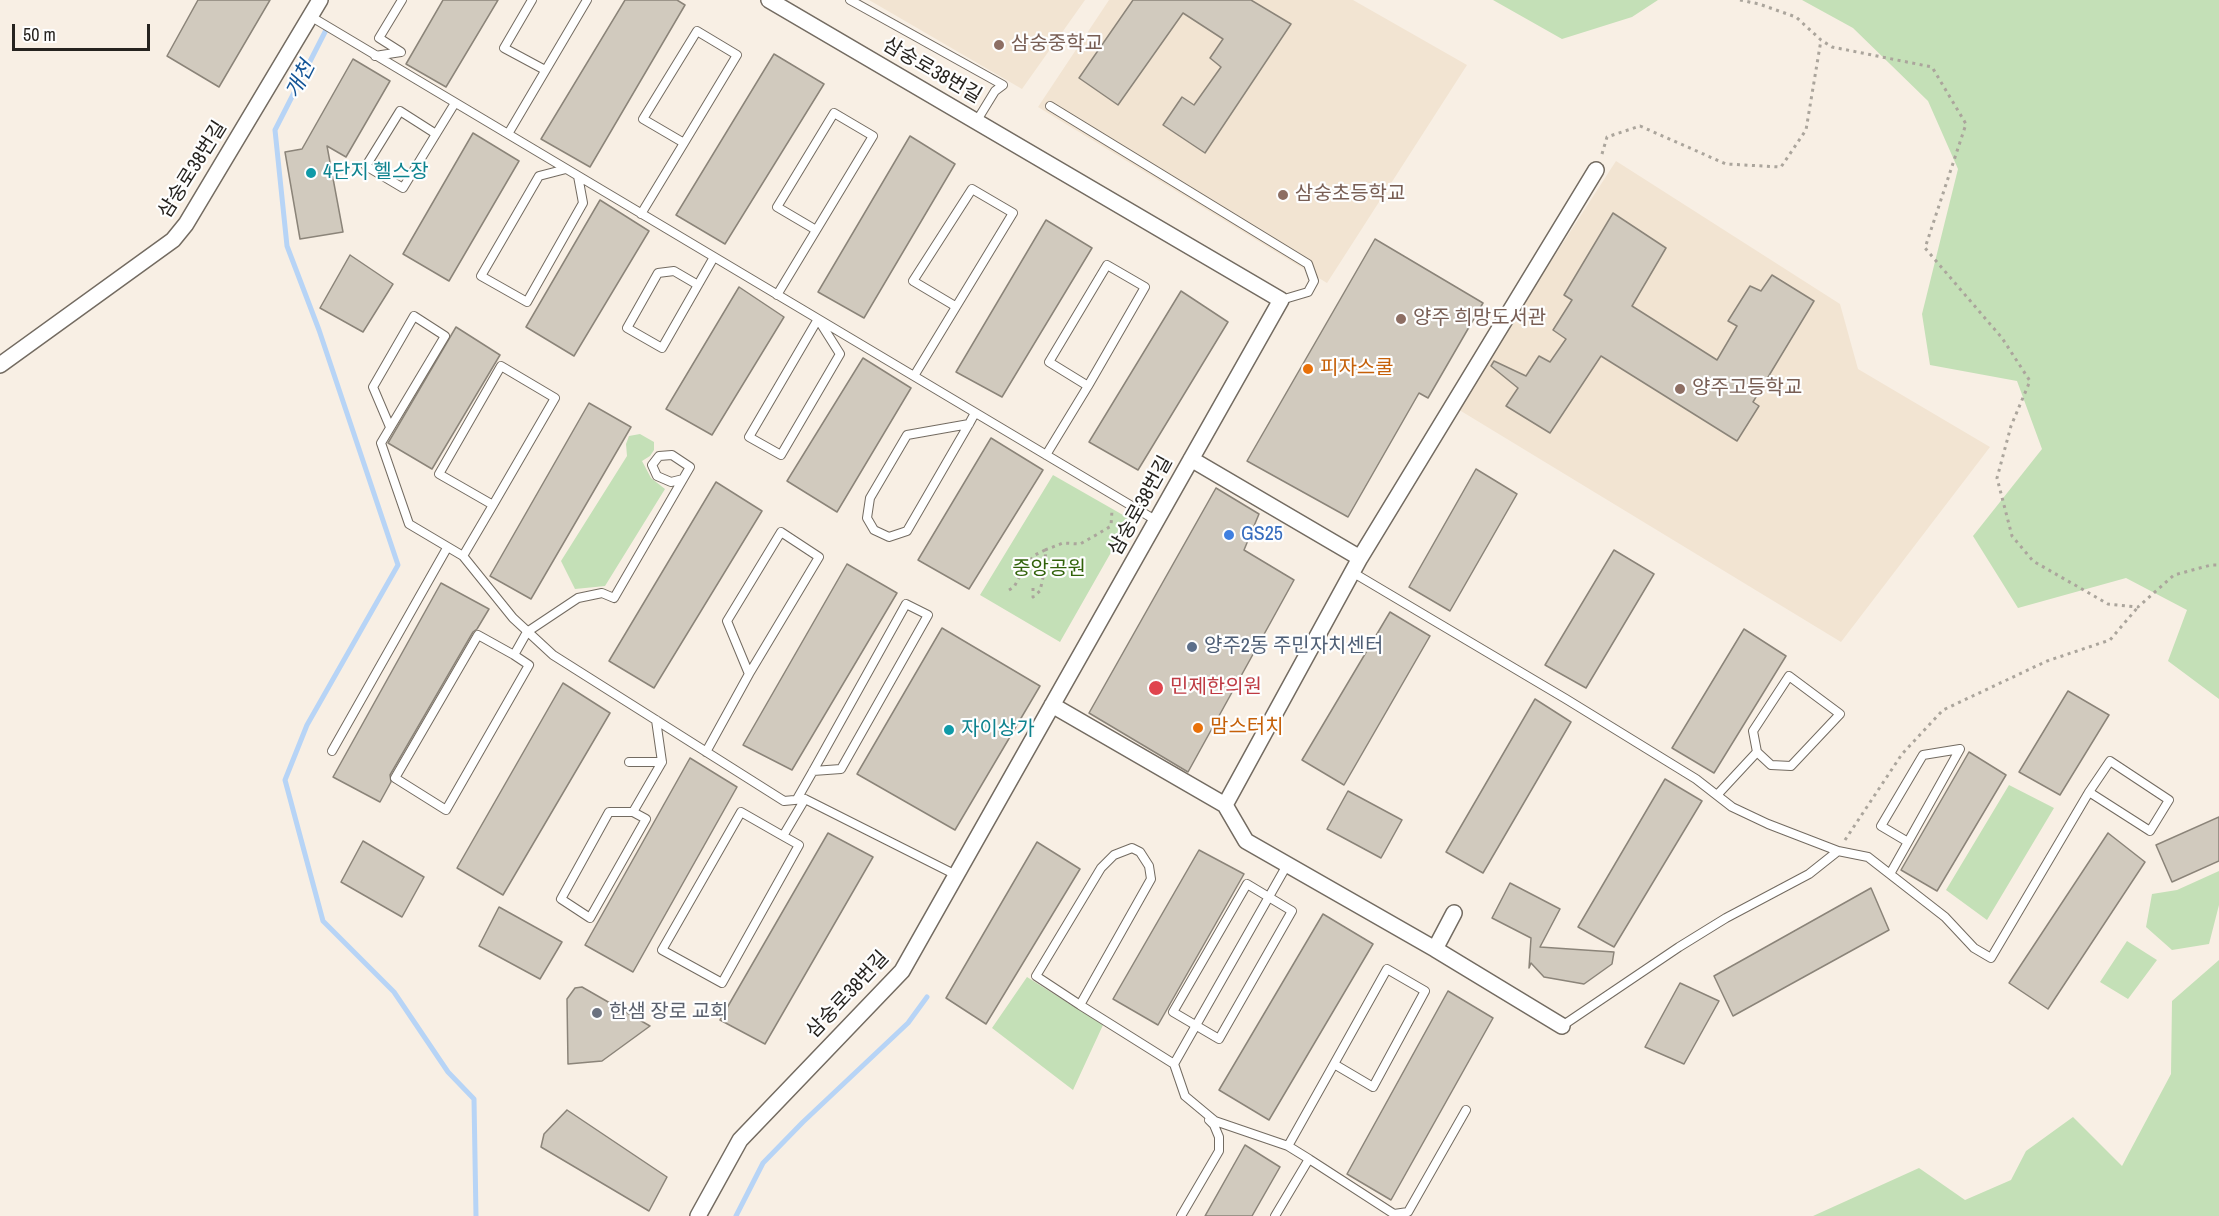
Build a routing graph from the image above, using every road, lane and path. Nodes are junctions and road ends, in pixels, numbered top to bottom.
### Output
1 (320, 0) edge
2 (402, 0) edge
3 (532, 0) edge
4 (587, 0) edge
5 (769, 0) edge
6 (850, 0) edge
7 (1740, 0) edge
8 (310, 16) junction
9 (1821, 40) junction
10 (375, 56) junction
11 (545, 70) junction
12 (454, 103) junction
13 (1050, 106) dead end
14 (976, 122) junction
15 (436, 134) junction
16 (508, 134) junction
17 (684, 142) junction
18 (566, 169) junction
19 (1596, 170) joint
20 (578, 176) junction
21 (642, 214) junction
22 (816, 230) junction
23 (714, 257) junction
24 (698, 285) junction
25 (777, 294) junction
26 (1281, 300) junction
27 (955, 306) junction
28 (818, 319) junction
29 (0, 365) edge
30 (914, 376) junction
31 (1088, 386) junction
32 (975, 413) junction
33 (969, 424) junction
34 (390, 427) junction
35 (1046, 455) junction
36 (1191, 459) junction
37 (683, 479) junction
38 (493, 505) junction
39 (1113, 505) dead end
40 (1157, 521) junction
41 (447, 548) junction
42 (1046, 550) junction
43 (463, 556) junction
44 (1360, 558) junction
45 (2219, 565) edge
46 (1352, 572) junction
47 (1033, 588) dead end
48 (1009, 590) dead end
49 (2138, 607) junction
50 (527, 632) junction
51 (514, 654) junction
52 (749, 674) junction
53 (1052, 705) junction
54 (656, 720) junction
55 (332, 751) dead end
56 (706, 752) junction
57 (1757, 752) junction
58 (629, 762) dead end
59 (662, 762) junction
60 (813, 771) junction
61 (2089, 792) junction
62 (1718, 794) junction
63 (801, 799) junction
64 (1225, 805) junction
65 (633, 812) junction
66 (783, 836) junction
67 (1908, 842) junction
68 (1838, 851) junction
69 (1287, 864) junction
70 (1890, 874) junction
71 (956, 875) junction
72 (1269, 897) junction
73 (1454, 913) dead end
74 (1435, 949) junction
75 (1080, 1005) junction
76 (1196, 1025) junction
77 (1562, 1026) joint
78 (1174, 1064) junction
79 (1334, 1064) junction
80 (1198, 1108) junction
81 (1466, 1110) dead end
82 (1288, 1146) junction
83 (1309, 1159) junction
84 (698, 1216) edge
85 (1181, 1216) edge
86 (1275, 1216) edge

1 - 8 street, 삼숭로38번길
2 - 10 lane
3 - 11 lane
4 - 11 lane
5 - 14 street, 삼숭로38번길
6 - 14 lane
7 - 9 path
8 - 10 lane
8 - 29 street, 삼숭로38번길
9 - 19 path
9 - 49 path
10 - 12 lane
11 - 16 lane
12 - 15 lane
12 - 16 lane
13 - 26 lane
14 - 26 street, 삼숭로38번길
15 - 15 lane
16 - 18 lane
17 - 17 lane
17 - 21 lane
18 - 20 lane
18 - 20 lane
19 - 44 street
20 - 21 lane
21 - 23 lane
22 - 22 lane
22 - 25 lane
23 - 24 lane
23 - 25 lane
24 - 24 lane
25 - 28 lane
26 - 36 street, 삼숭로38번길
27 - 27 lane
27 - 30 lane
28 - 28 lane
28 - 30 lane
30 - 32 lane
31 - 31 lane
31 - 35 lane
32 - 33 lane
32 - 35 lane
33 - 33 lane
34 - 34 lane
34 - 41 lane
35 - 40 lane
36 - 40 street, 삼숭로38번길
36 - 44 street
37 - 37 lane
37 - 50 lane
38 - 38 lane
38 - 43 lane
39 - 42 path
40 - 53 street, 삼숭로38번길
41 - 43 lane
41 - 55 lane
42 - 47 path
42 - 48 path
43 - 50 lane
44 - 46 street
45 - 49 path
46 - 62 lane
46 - 64 street
49 - 68 path
50 - 51 lane
50 - 54 lane
51 - 51 lane
52 - 52 lane
52 - 56 lane
53 - 64 street
53 - 71 street, 삼숭로38번길
54 - 56 lane
54 - 59 lane
56 - 63 lane
57 - 57 lane
57 - 62 lane
58 - 59 lane
59 - 65 lane
60 - 60 lane
60 - 63 lane
61 - 61 lane
61 - 70 lane
62 - 68 lane
63 - 66 lane
63 - 71 lane
64 - 69 street
65 - 65 lane
66 - 66 lane
67 - 67 lane
67 - 70 lane
68 - 70 lane
68 - 77 lane
69 - 72 lane
69 - 74 street
71 - 84 street, 삼숭로38번길
72 - 76 lane
72 - 76 lane
72 - 76 lane
73 - 74 street
74 - 77 street
75 - 75 lane
75 - 78 lane
76 - 78 lane
78 - 80 lane
79 - 79 lane
79 - 82 lane
80 - 82 lane
80 - 85 lane
81 - 83 lane
82 - 83 lane
83 - 86 lane

